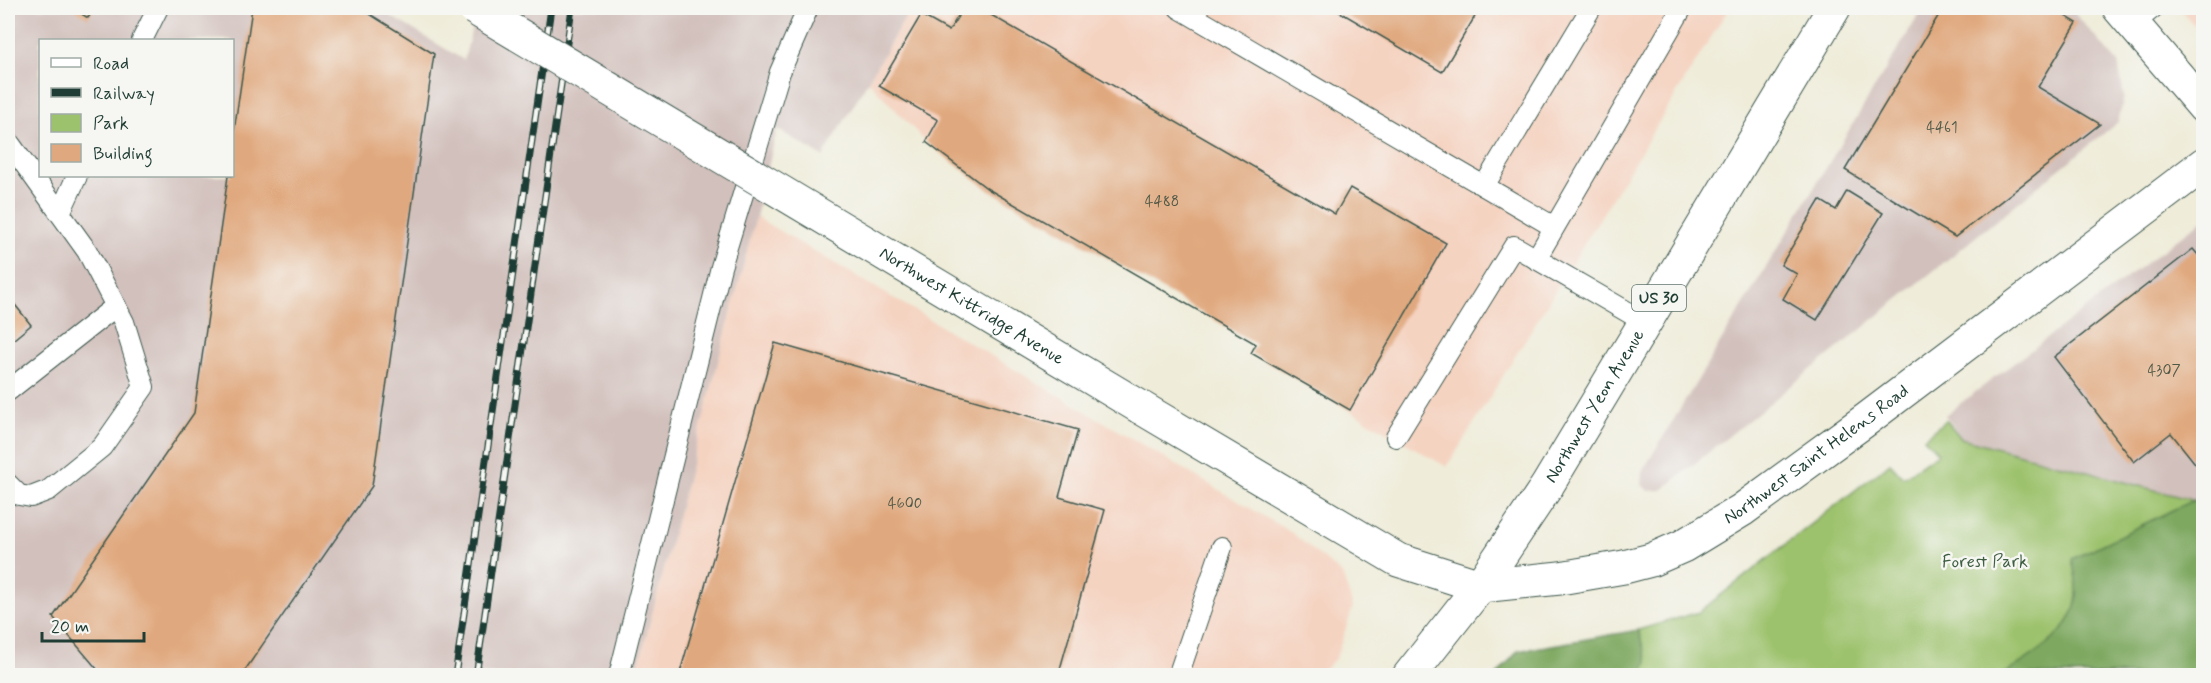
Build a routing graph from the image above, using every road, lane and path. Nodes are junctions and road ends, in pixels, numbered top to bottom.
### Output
1 (158, 8) edge
2 (474, 8) edge
3 (808, 8) edge
4 (1179, 8) edge
5 (1591, 8) edge
6 (1682, 8) edge
7 (1827, 10) edge
8 (2135, 13) edge
9 (142, 39) edge
10 (2204, 107) edge
11 (8, 141) edge
12 (2204, 164) edge
13 (77, 177) edge
14 (1484, 186) junction
15 (60, 213) junction
16 (1554, 227) junction
17 (1536, 259) junction
18 (116, 306) junction
19 (1645, 322) junction
20 (8, 391) edge
21 (1396, 437) dead end
22 (8, 484) edge
23 (1222, 547) dead end
24 (1480, 586) junction
25 (619, 675) edge
26 (1178, 675) edge
27 (1409, 675) edge

1 - 9 lane
2 - 24 main road, Northwest Kittridge Avenue, bridge
3 - 25 lane
4 - 14 lane
5 - 14 lane
6 - 16 lane
7 - 19 main road, Northwest Yeon Avenue / US 30
8 - 10 main road
11 - 15 lane
12 - 24 main road, Northwest Saint Helens Road
13 - 15 lane
14 - 16 lane
15 - 18 lane
16 - 17 lane
17 - 19 lane
17 - 21 lane
18 - 20 lane
18 - 22 lane
19 - 24 main road, Northwest Yeon Avenue / US 30
23 - 26 lane
24 - 27 main road, US 30

